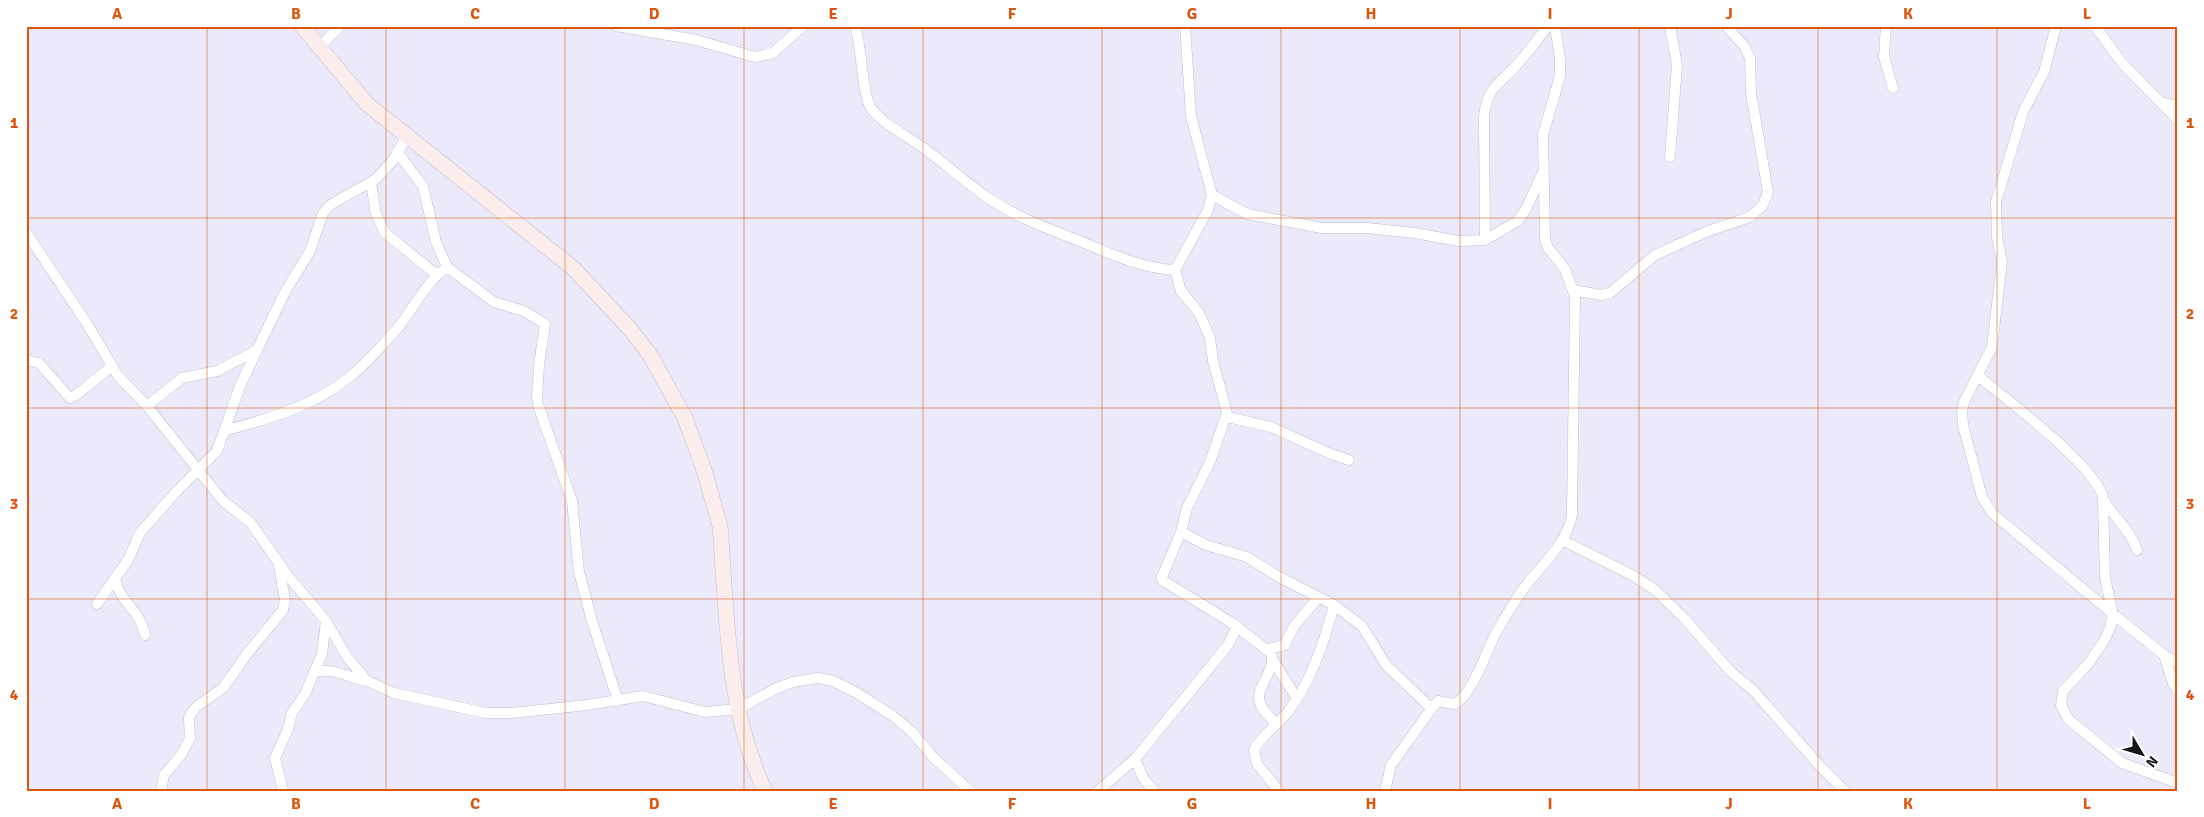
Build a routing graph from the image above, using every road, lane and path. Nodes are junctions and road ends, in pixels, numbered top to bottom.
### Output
1 (302, 26) edge
2 (340, 26) edge
3 (616, 26) edge
4 (803, 26) edge
5 (855, 26) edge
6 (1185, 26) edge
7 (1548, 26) edge
8 (1555, 26) edge
9 (1670, 26) edge
10 (1726, 26) edge
11 (1886, 26) edge
12 (2056, 26) edge
13 (2095, 26) edge
14 (320, 47) junction
15 (1893, 88) dead end
16 (2161, 102) junction
17 (2178, 106) edge
18 (2178, 120) edge
19 (407, 136) junction
20 (396, 152) junction
21 (1670, 157) dead end
22 (1545, 169) junction
23 (371, 183) junction
24 (1212, 195) junction
25 (26, 232) edge
26 (1485, 240) junction
27 (447, 267) junction
28 (1175, 270) junction
29 (437, 274) junction
30 (1573, 290) junction
31 (257, 350) junction
32 (27, 362) edge
33 (111, 367) junction
34 (1978, 376) junction
35 (147, 406) junction
36 (1227, 417) junction
37 (226, 430) junction
38 (1349, 460) dead end
39 (197, 470) junction
40 (2102, 498) junction
41 (1181, 532) junction
42 (1562, 540) junction
43 (2137, 550) dead end
44 (278, 562) junction
45 (115, 578) junction
46 (1318, 598) junction
47 (97, 604) dead end
48 (1334, 605) junction
49 (2113, 614) junction
50 (326, 621) junction
51 (1237, 627) junction
52 (145, 635) dead end
53 (1268, 649) junction
54 (2164, 655) junction
55 (1273, 660) junction
56 (2178, 662) edge
57 (314, 672) junction
58 (367, 680) junction
59 (2178, 691) edge
60 (1297, 699) junction
61 (618, 700) junction
62 (738, 709) junction
63 (1432, 709) junction
64 (1277, 724) junction
65 (1135, 759) junction
66 (2178, 783) edge
67 (161, 791) edge
68 (282, 791) edge
69 (764, 791) edge
70 (970, 791) edge
71 (1098, 791) edge
72 (1154, 791) edge
73 (1280, 791) edge
74 (1385, 791) edge
75 (1845, 791) edge

1 - 14 main road
2 - 14 street
3 - 4 street
5 - 28 street
6 - 24 street
7 - 26 street
8 - 22 street
9 - 21 street
10 - 30 street
11 - 15 street
12 - 34 street
13 - 16 street
14 - 19 main road
16 - 17 street
16 - 18 street
19 - 20 street
19 - 62 main road
20 - 23 street
20 - 27 street
22 - 26 street
22 - 30 street
23 - 29 street
23 - 31 street
24 - 26 street
24 - 28 street
25 - 33 street
27 - 29 street
27 - 61 street
28 - 36 street
29 - 37 street
30 - 42 street
31 - 35 street
31 - 37 street
32 - 33 street
33 - 35 street
34 - 40 street
34 - 49 street
35 - 39 street
36 - 38 street
36 - 41 street
37 - 39 street
39 - 44 street
39 - 45 street
40 - 43 street
40 - 49 street
41 - 46 street
41 - 51 street
42 - 63 street
42 - 75 street
44 - 50 street
44 - 67 street
45 - 47 street
45 - 52 street
46 - 48 street
46 - 53 street
48 - 60 street
48 - 63 street
49 - 54 street
49 - 66 street
50 - 57 street
50 - 58 street
51 - 53 street
51 - 65 street
53 - 55 street
54 - 56 street
54 - 59 street
55 - 60 street
55 - 64 street
57 - 58 street
57 - 68 street
58 - 61 street
60 - 64 street
61 - 62 street
62 - 69 main road
62 - 70 street
63 - 74 street
64 - 73 street
65 - 71 street
65 - 72 street

